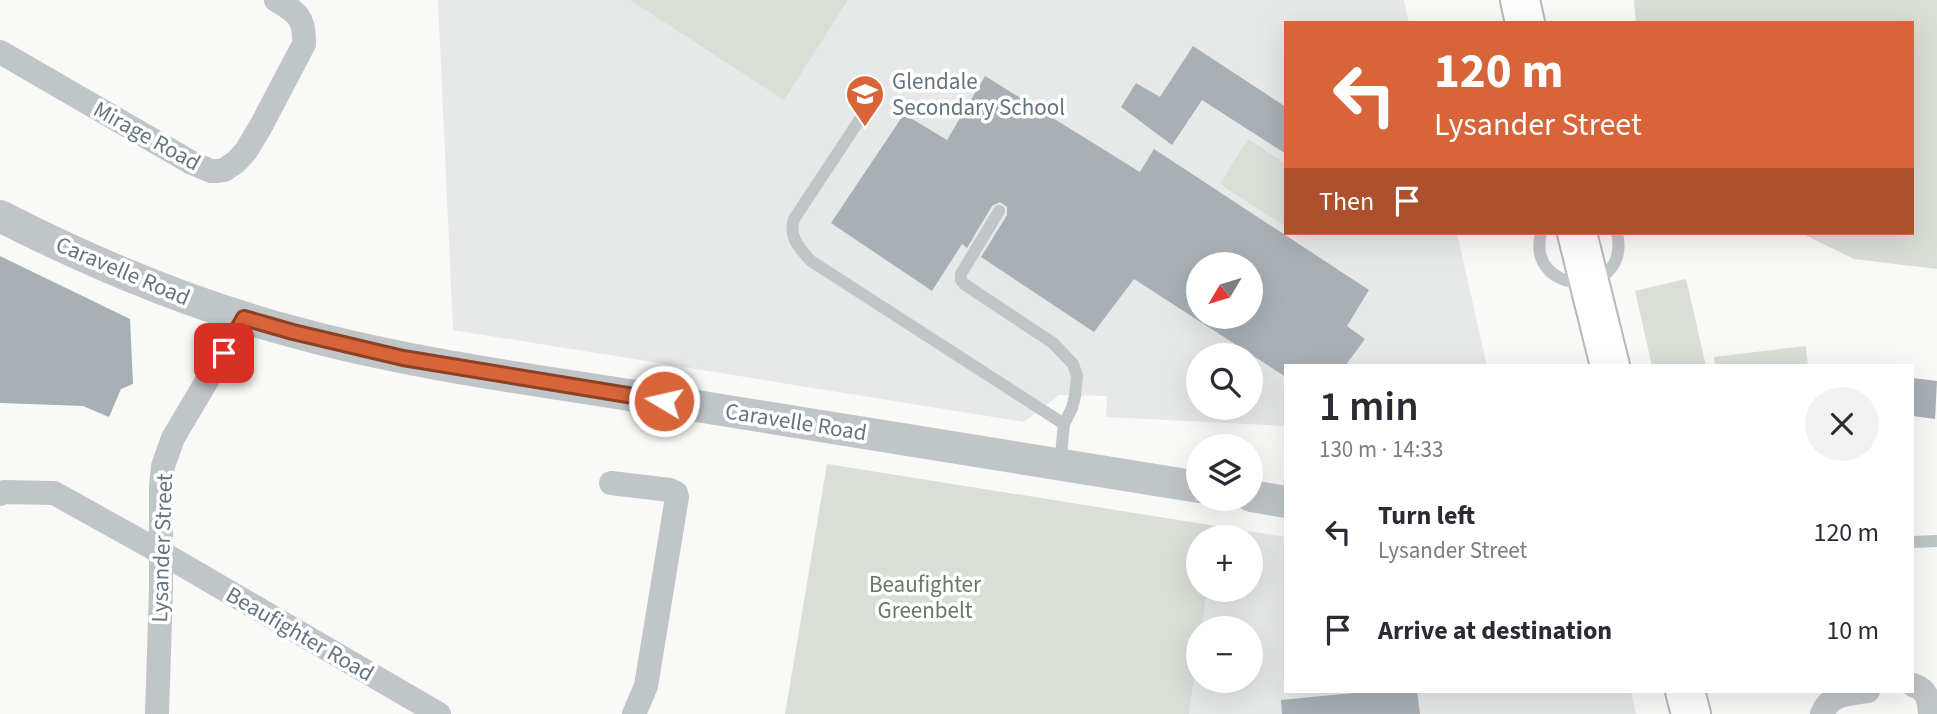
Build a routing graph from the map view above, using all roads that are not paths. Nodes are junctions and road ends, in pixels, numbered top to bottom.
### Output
1 (276, 0) edge
2 (1520, 0) edge
3 (1525, 21) edge
4 (0, 52) edge
5 (874, 98) dead end
6 (999, 211) dead end
7 (0, 216) edge
8 (1541, 235) edge
9 (1578, 235) edge
10 (1617, 235) edge
11 (1590, 282) junction
12 (244, 318) junction
13 (1610, 364) edge
14 (1065, 424) junction
15 (1060, 465) junction
16 (611, 483) dead end
17 (1186, 486) edge
18 (0, 494) edge
19 (1263, 498) edge
20 (1284, 502) edge
21 (1937, 541) edge
22 (1914, 542) edge
23 (162, 553) junction
24 (1914, 685) edge
25 (1686, 693) edge
26 (1856, 693) edge
27 (157, 714) edge
28 (439, 714) edge
29 (634, 714) edge
30 (1691, 714) edge
31 (1822, 714) edge
32 (1930, 714) edge

1 - 4 street, Mirage Road
2 - 3 main road
5 - 14 lane
6 - 14 lane
7 - 12 street, Caravelle Road
8 - 11 lane
9 - 11 main road
10 - 11 lane
11 - 13 main road
12 - 15 street, Caravelle Road
12 - 23 street, Lysander Street
14 - 15 lane
15 - 17 street, Caravelle Road
16 - 29 street
18 - 23 street, Beaufighter Road
19 - 20 street
21 - 22 lane
23 - 27 street, Lysander Street
23 - 28 street, Beaufighter Road
24 - 32 street
25 - 30 main road
26 - 31 street

